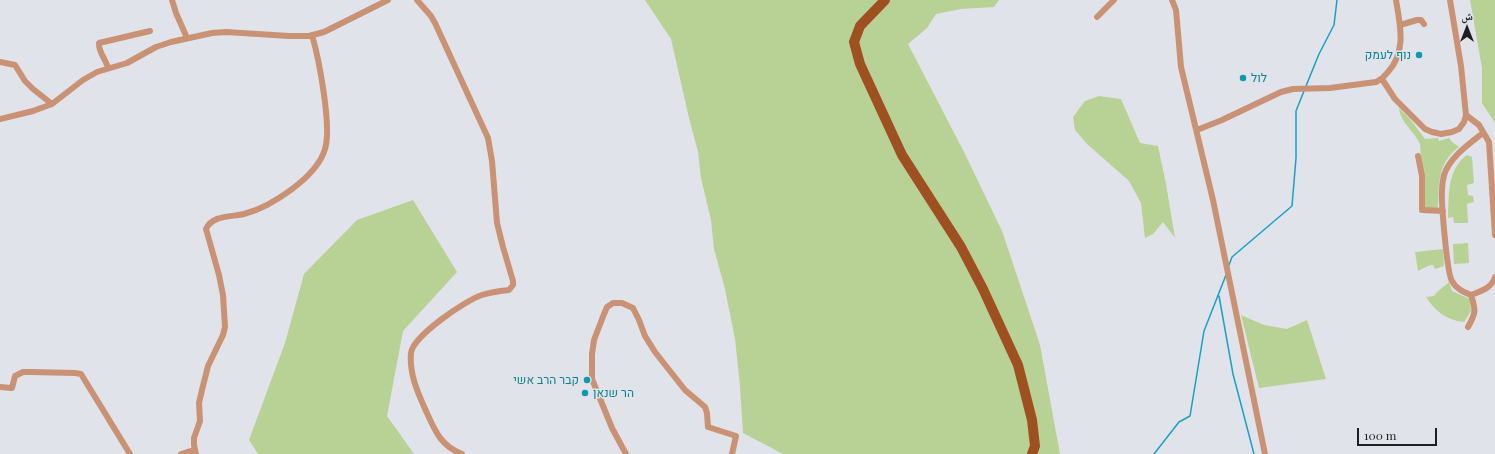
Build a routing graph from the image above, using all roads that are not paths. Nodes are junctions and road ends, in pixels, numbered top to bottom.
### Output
1 (172, 0) edge
2 (388, 0) edge
3 (417, 0) edge
4 (885, 0) edge
5 (1114, 0) edge
6 (1172, 0) edge
7 (1396, 0) edge
8 (1450, 0) edge
9 (1097, 17) dead end
10 (1424, 24) dead end
11 (1400, 25) junction
12 (150, 31) dead end
13 (312, 35) junction
14 (187, 38) junction
15 (0, 62) edge
16 (108, 68) junction
17 (1382, 80) junction
18 (52, 104) junction
19 (1466, 115) junction
20 (0, 119) edge
21 (1197, 130) junction
22 (1483, 133) junction
23 (1418, 156) dead end
24 (1443, 211) junction
25 (1495, 235) edge
26 (1495, 277) edge
27 (1471, 295) junction
28 (1468, 327) dead end
29 (0, 387) edge
30 (195, 452) edge
31 (130, 454) edge
32 (180, 454) edge
33 (462, 454) edge
34 (626, 454) edge
35 (732, 454) edge
36 (1032, 454) edge
37 (1265, 454) edge

1 - 14 street
2 - 13 street
3 - 33 street
4 - 36 main road
5 - 9 street
6 - 21 street
7 - 11 street
8 - 19 street
10 - 11 street
11 - 17 street
12 - 16 street
13 - 14 street
13 - 30 street
14 - 16 street
15 - 18 street
16 - 18 street
17 - 19 street
17 - 21 street
18 - 20 street
19 - 22 street
21 - 37 street
22 - 24 street
22 - 25 street
23 - 24 street
24 - 27 street
26 - 27 street
27 - 28 street
29 - 31 street
30 - 32 street
34 - 35 street

